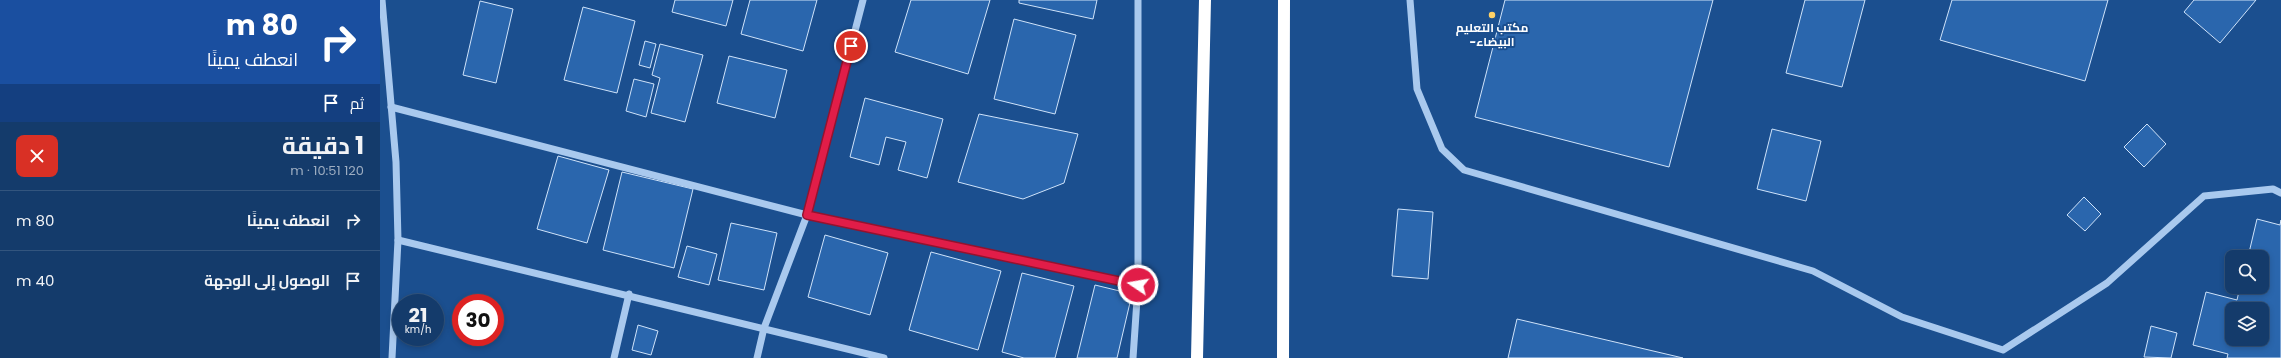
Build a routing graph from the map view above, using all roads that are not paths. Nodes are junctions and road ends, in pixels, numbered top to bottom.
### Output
1 (382, 0) edge
2 (863, 0) edge
3 (1138, 0) edge
4 (1206, 0) edge
5 (1284, 0) edge
6 (1410, 0) edge
7 (391, 107) junction
8 (2281, 193) edge
9 (807, 215) junction
10 (398, 240) junction
11 (1138, 285) junction
12 (629, 294) junction
13 (764, 328) junction
14 (392, 358) edge
15 (614, 358) edge
16 (757, 358) edge
17 (884, 358) edge
18 (1132, 358) edge
19 (1197, 358) edge
20 (1283, 358) edge

1 - 7 street
2 - 9 street
3 - 11 street
4 - 19 highway
5 - 20 highway
6 - 8 street
7 - 9 street
7 - 10 street
9 - 11 street
9 - 13 street
10 - 12 street
10 - 14 street
11 - 18 street
12 - 13 street
12 - 15 street
13 - 16 street
13 - 17 street

